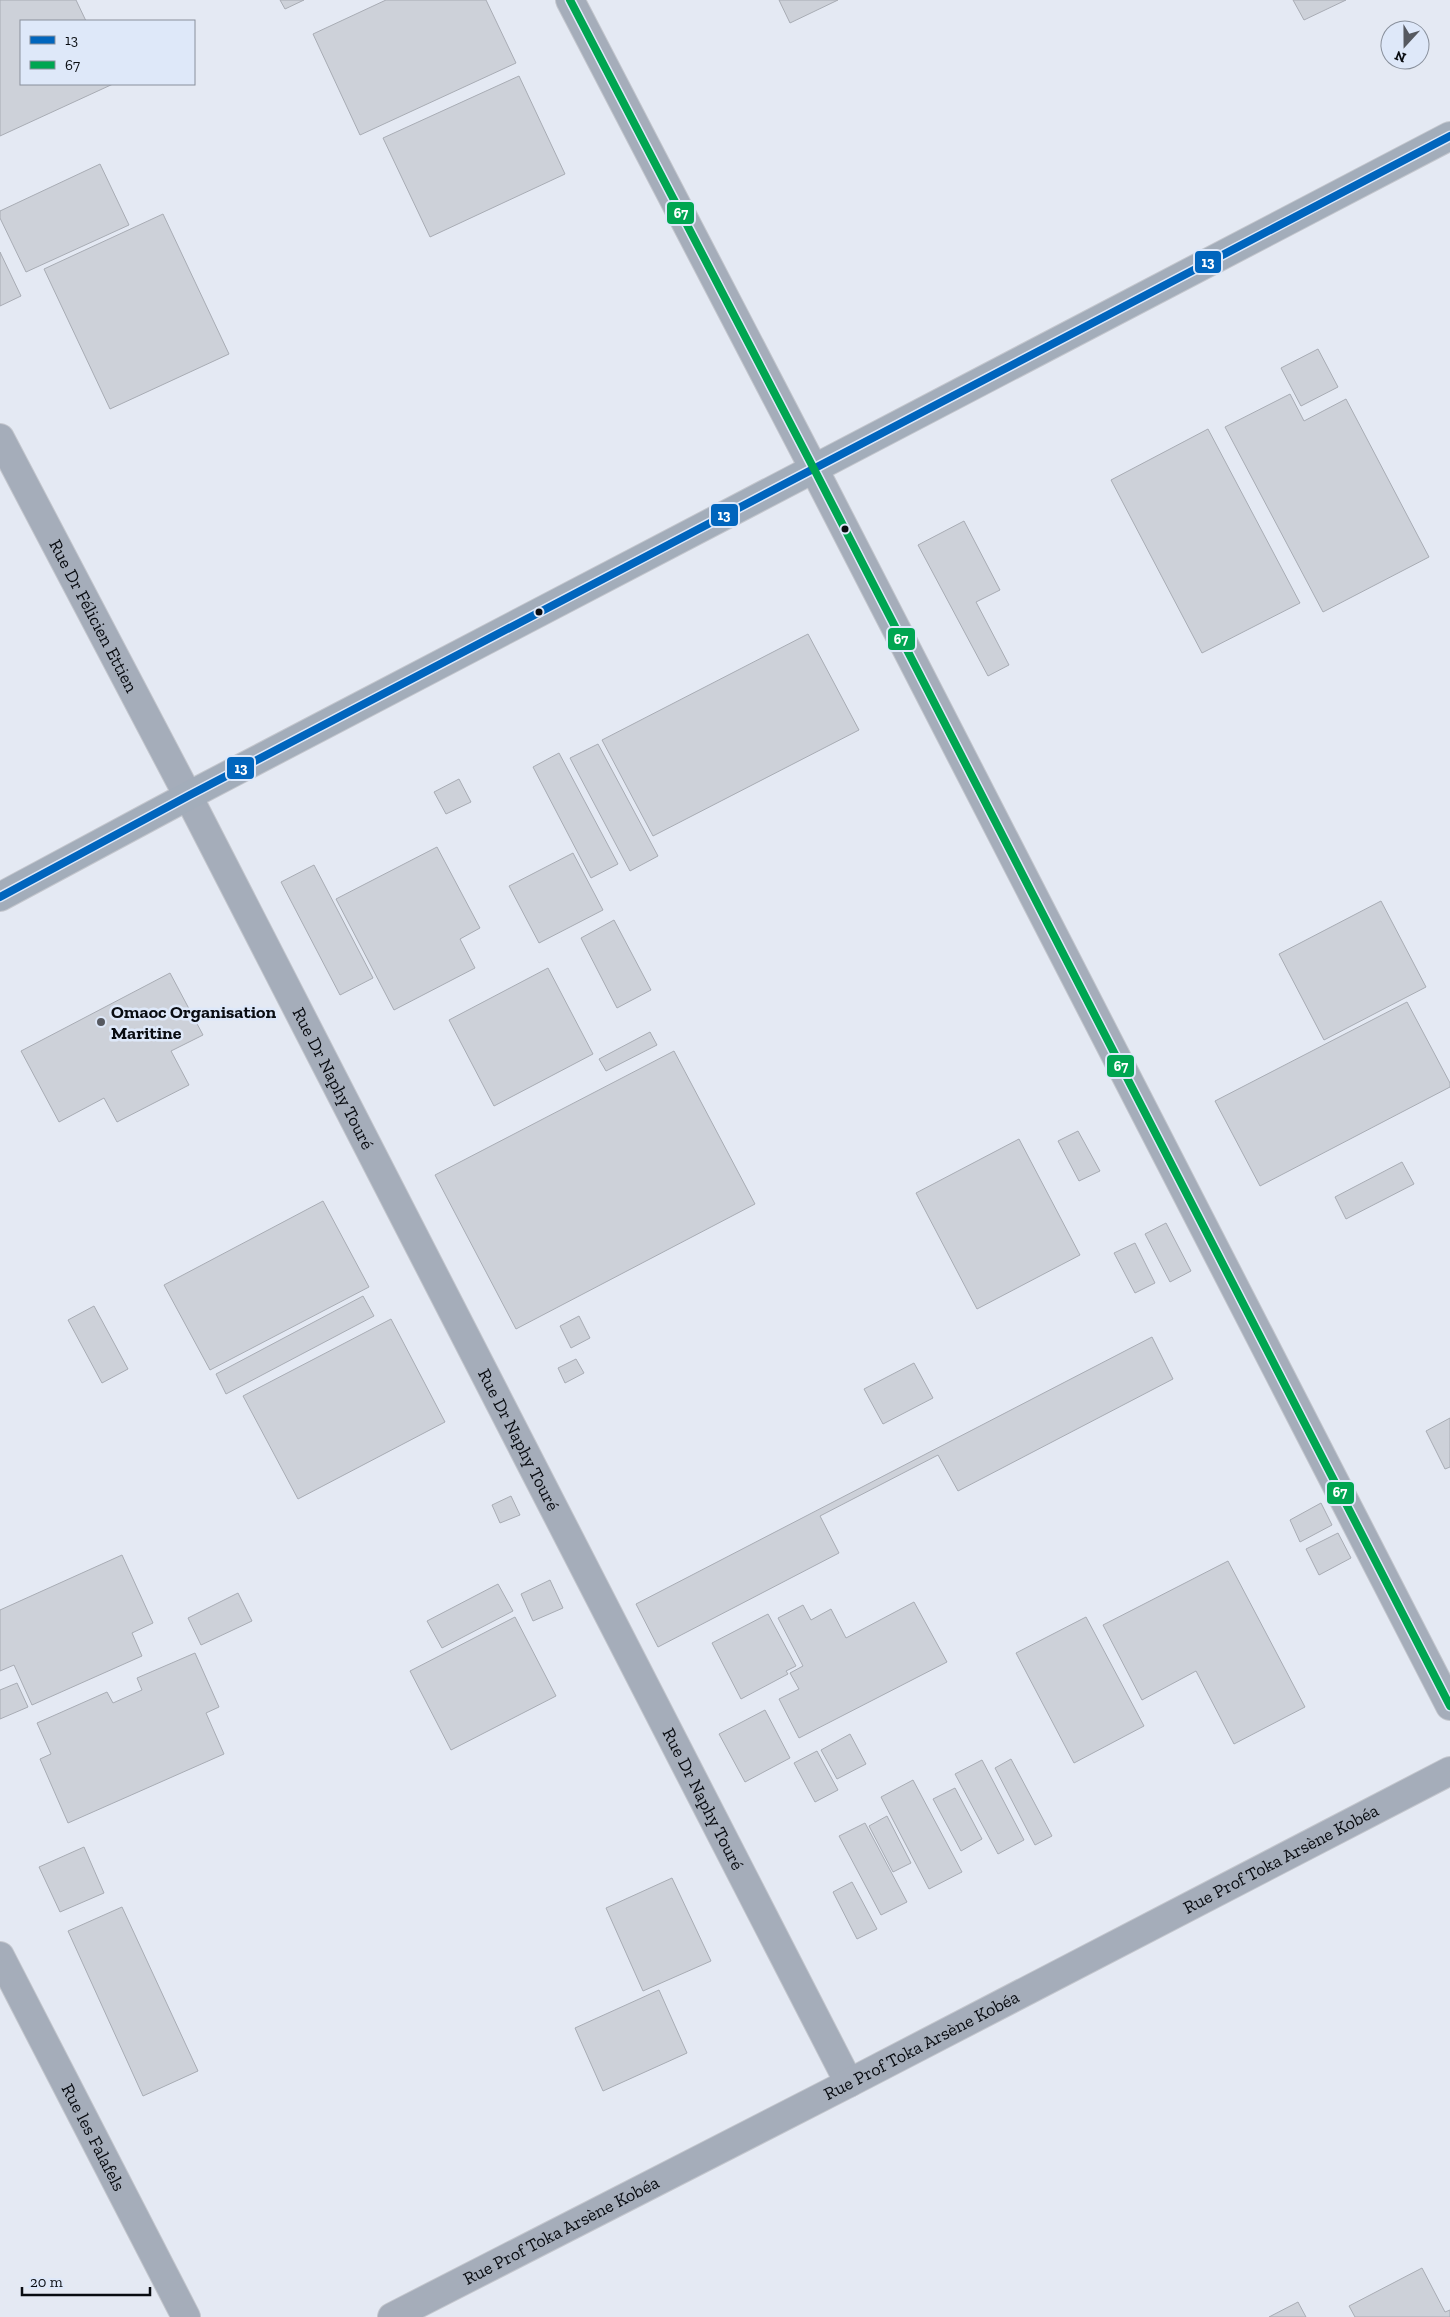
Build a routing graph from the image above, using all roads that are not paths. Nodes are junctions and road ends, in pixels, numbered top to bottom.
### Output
1 (570, 0) edge
2 (1450, 136) edge
3 (0, 438) edge
4 (814, 469) junction
5 (188, 796) junction
6 (0, 897) edge
7 (1450, 1706) edge
8 (1450, 1771) edge
9 (0, 1956) edge
10 (849, 2083) junction
11 (186, 2317) edge
12 (392, 2317) edge

1 - 4 street
2 - 4 main road
3 - 5 street, Rue Dr Félicien Ettien
4 - 5 main road
4 - 7 street
5 - 6 main road
5 - 10 street, Rue Dr Naphy Touré
8 - 10 street, Rue Prof Toka Arsène Kobéa
9 - 11 street, Rue les Falafels
10 - 12 street, Rue Prof Toka Arsène Kobéa

